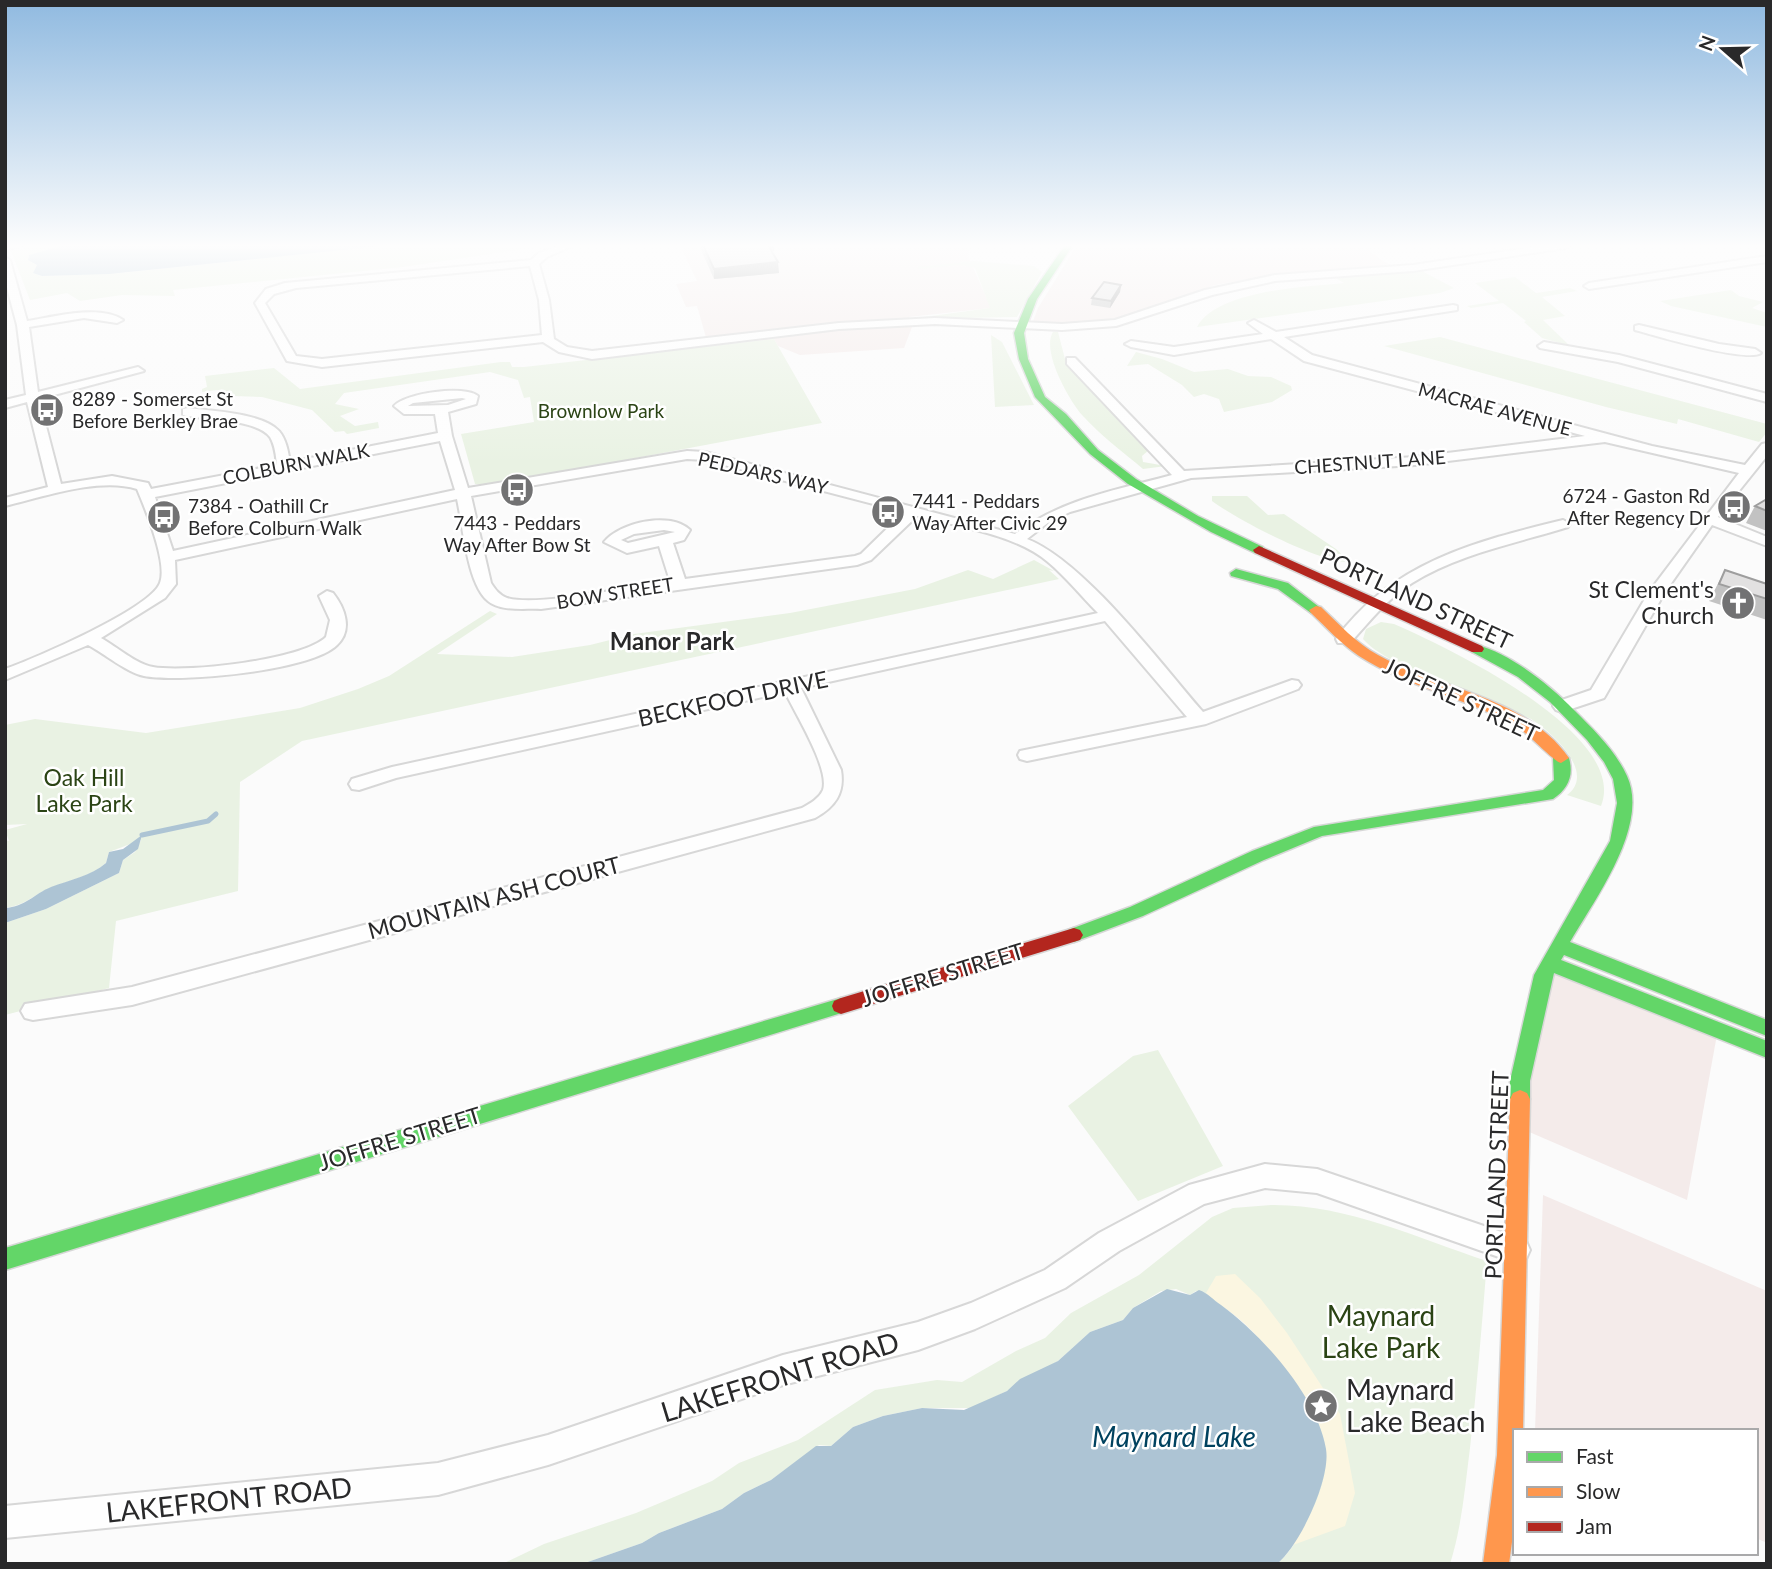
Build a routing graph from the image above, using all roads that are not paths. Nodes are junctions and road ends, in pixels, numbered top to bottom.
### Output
1 (21, 318) edge
2 (64, 318) edge
3 (105, 318) edge
4 (269, 318) edge
5 (545, 318) edge
6 (1031, 318) edge
7 (1035, 318) edge
8 (1130, 318) edge
9 (1387, 318) edge
10 (117, 320) dead end
11 (1254, 323) dead end
12 (23, 325) junction
13 (1029, 326) junction
14 (1639, 328) dead end
15 (1273, 336) junction
16 (547, 338) junction
17 (1131, 344) dead end
18 (1544, 346) dead end
19 (1756, 353) dead end
20 (1071, 361) dead end
21 (138, 371) dead end
22 (1767, 398) edge
23 (33, 399) junction
24 (5, 404) edge
25 (441, 408) dead end
26 (188, 412) dead end
27 (445, 436) junction
28 (1603, 438) junction
29 (1767, 447) edge
30 (284, 466) junction
31 (1747, 470) junction
32 (1181, 476) junction
33 (1139, 487) junction
34 (56, 491) junction
35 (463, 493) junction
36 (147, 494) junction
37 (5, 502) edge
38 (914, 510) junction
39 (1709, 519) junction
40 (1563, 524) dead end
41 (1017, 539) junction
42 (665, 541) dead end
43 (1767, 542) edge
44 (168, 557) junction
45 (1236, 573) dead end
46 (678, 583) junction
47 (327, 596) dead end
48 (1378, 604) junction
49 (1109, 615) junction
50 (89, 638) junction
51 (1344, 639) junction
52 (5, 675) edge
53 (1292, 685) dead end
54 (791, 686) junction
55 (1562, 706) junction
56 (1200, 720) junction
57 (1027, 755) dead end
58 (359, 784) dead end
59 (1558, 945) junction
60 (1549, 962) junction
61 (33, 1011) dead end
62 (1767, 1028) edge
63 (1767, 1050) edge
64 (1516, 1250) junction
65 (5, 1259) edge
66 (5, 1522) edge
67 (1496, 1564) edge

1 - 12 street
2 - 12 street
3 - 10 street
4 - 16 street
5 - 16 street
6 - 13 main road, PORTLAND STREET
7 - 13 main road, PORTLAND STREET
8 - 13 street
9 - 15 street
11 - 15 street, MACRAE AVENUE
12 - 23 street
13 - 16 street
13 - 33 main road, PORTLAND STREET
14 - 19 street
15 - 17 street
15 - 28 street, MACRAE AVENUE
18 - 22 street
20 - 32 street
21 - 23 street
23 - 24 street
23 - 34 street
25 - 27 street, BOW STREET
26 - 30 street
27 - 30 street, COLBURN WALK
27 - 35 street, BOW STREET
28 - 31 street, MACRAE AVENUE
28 - 32 street, CHESTNUT LANE
29 - 31 street
30 - 36 street, COLBURN WALK
31 - 39 street
32 - 33 street, CHESTNUT LANE
33 - 41 street, CHESTNUT LANE
33 - 48 main road, PORTLAND STREET
34 - 36 street
34 - 37 street
35 - 38 street, PEDDARS WAY
35 - 44 street, PEDDARS WAY
35 - 46 street, BOW STREET
36 - 44 street
38 - 41 street, PEDDARS WAY
38 - 46 street, BOW STREET
39 - 43 street
39 - 55 street
40 - 48 street
41 - 49 street, PEDDARS WAY
42 - 46 street
44 - 50 street
45 - 51 main road, JOFFRE STREET
47 - 50 street
48 - 51 street
48 - 55 main road, PORTLAND STREET
49 - 54 street, BECKFOOT DRIVE
49 - 56 street, PEDDARS WAY
50 - 52 street
51 - 65 main road, JOFFRE STREET
53 - 56 street
54 - 58 street, BECKFOOT DRIVE
54 - 61 street, MOUNTAIN ASH COURT
55 - 59 main road, PORTLAND STREET
56 - 57 street
59 - 60 main road, PORTLAND STREET
59 - 62 main road
60 - 63 main road
60 - 64 main road, PORTLAND STREET
64 - 66 street, LAKEFRONT ROAD
64 - 67 main road, PORTLAND STREET

